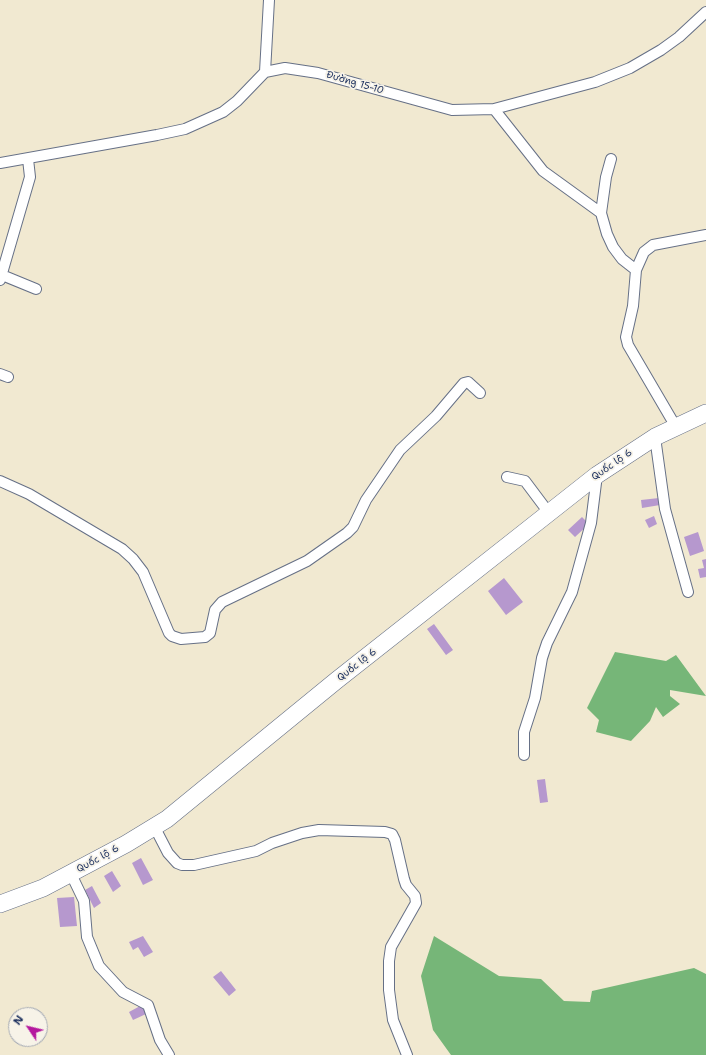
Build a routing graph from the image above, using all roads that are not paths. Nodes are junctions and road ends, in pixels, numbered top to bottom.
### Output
1 (269, 0) edge
2 (706, 12) edge
3 (265, 72) junction
4 (494, 109) junction
5 (28, 158) junction
6 (611, 159) dead end
7 (0, 163) edge
8 (601, 213) junction
9 (706, 235) edge
10 (636, 270) junction
11 (1, 278) edge
12 (36, 289) dead end
13 (480, 393) dead end
14 (706, 413) edge
15 (676, 427) junction
16 (656, 437) junction
17 (597, 475) junction
18 (507, 477) dead end
19 (0, 481) edge
20 (549, 513) junction
21 (688, 592) dead end
22 (524, 755) dead end
23 (154, 826) junction
24 (71, 874) junction
25 (0, 904) edge
26 (169, 1055) edge
27 (407, 1055) edge

1 - 3 street
2 - 4 street, Đường 15-10
3 - 4 street, Đường 15-10
3 - 5 street
4 - 8 street
5 - 7 street
5 - 11 street
6 - 8 street
8 - 10 street
9 - 10 street
10 - 15 street
11 - 12 street
13 - 19 street
14 - 15 highway, Quốc lộ 6
15 - 16 highway, Quốc lộ 6
16 - 17 highway, Quốc lộ 6
16 - 21 street
17 - 20 highway, Quốc lộ 6
17 - 22 street
18 - 20 street
20 - 23 highway, Quốc lộ 6
23 - 24 highway, Quốc lộ 6
23 - 27 street
24 - 25 highway, Quốc lộ 6
24 - 26 street

